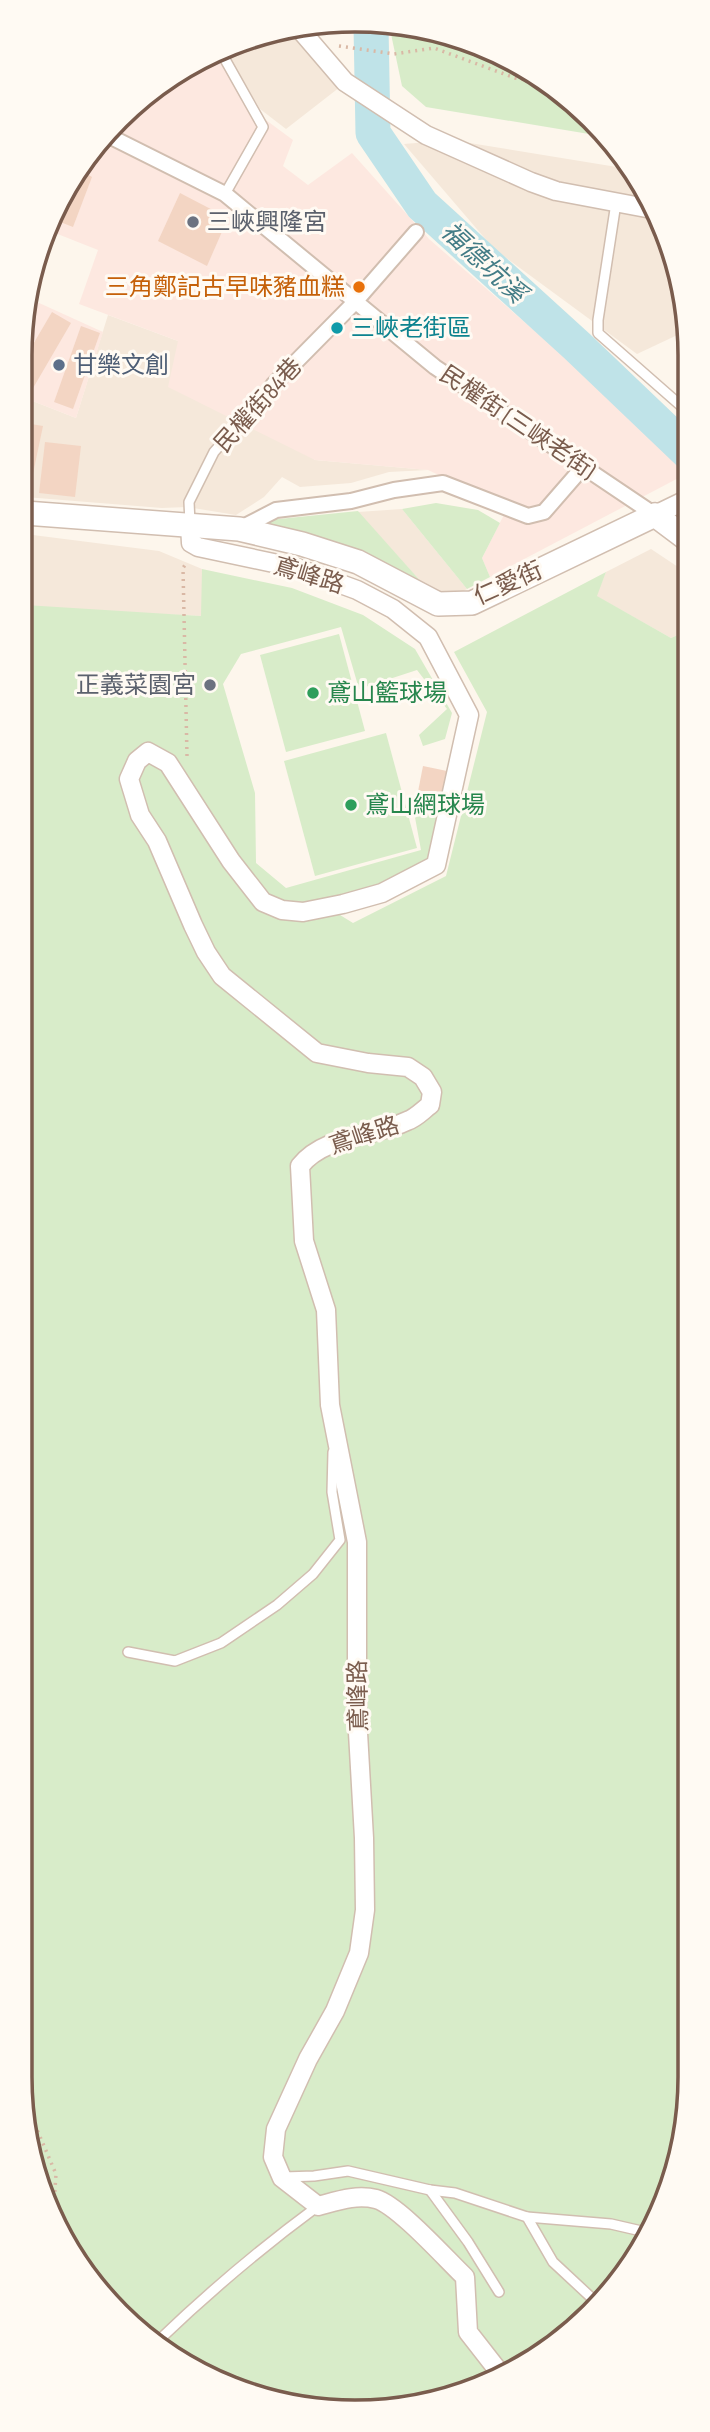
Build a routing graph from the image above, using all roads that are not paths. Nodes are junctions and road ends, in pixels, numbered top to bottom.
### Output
1 (305, 35) edge
2 (225, 59) edge
3 (114, 139) edge
4 (225, 194) junction
5 (616, 203) junction
6 (643, 208) edge
7 (416, 232) dead end
8 (355, 302) junction
9 (273, 385) joint
10 (678, 403) edge
11 (584, 466) junction
12 (678, 504) edge
13 (32, 514) edge
14 (655, 514) junction
15 (190, 525) junction
16 (239, 529) junction
17 (678, 532) edge
18 (333, 1420) junction
19 (128, 1652) dead end
20 (282, 2178) junction
21 (430, 2190) junction
22 (318, 2206) junction
23 (527, 2217) junction
24 (639, 2231) edge
25 (499, 2292) dead end
26 (591, 2298) edge
27 (163, 2337) edge
28 (497, 2368) edge

1 - 5 street
2 - 4 lane
3 - 4 street, 民權街 (三峽老街)
4 - 8 street, 民權街 (三峽老街)
5 - 6 street
5 - 10 lane
7 - 8 street, 民權街84巷
8 - 9 street, 民權街84巷
8 - 11 street, 民權街 (三峽老街)
9 - 15 lane, 民權街84巷
11 - 14 street, 民權街 (三峽老街)
11 - 16 street
12 - 14 street
13 - 15 street, 仁愛街
14 - 16 street, 仁愛街
14 - 17 street
15 - 16 street, 仁愛街
15 - 18 street, 鳶峰路
18 - 19 lane
18 - 20 street, 鳶峰路
20 - 21 lane
20 - 22 street
21 - 23 lane
21 - 25 lane
22 - 27 lane
22 - 28 street
23 - 24 lane
23 - 26 lane

